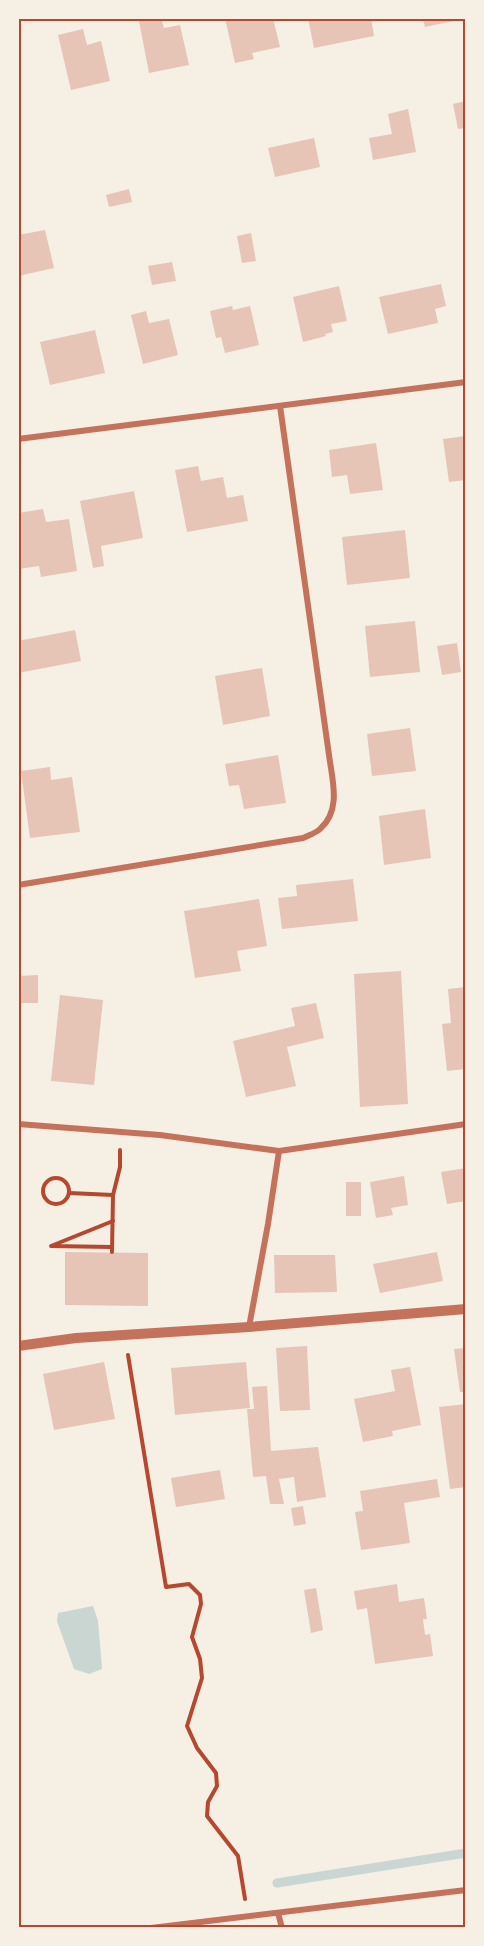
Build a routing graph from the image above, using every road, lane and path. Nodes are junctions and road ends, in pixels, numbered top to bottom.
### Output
1 (466, 382) edge
2 (280, 406) junction
3 (18, 440) edge
4 (18, 885) edge
5 (18, 1124) edge
6 (466, 1124) edge
7 (121, 1132) junction
8 (279, 1151) junction
9 (69, 1193) junction
10 (113, 1195) junction
11 (112, 1221) junction
12 (112, 1246) junction
13 (112, 1252) dead end
14 (466, 1310) edge
15 (249, 1327) junction
16 (18, 1346) edge
17 (128, 1355) dead end
18 (466, 1890) edge
19 (278, 1913) junction
20 (249, 1917) junction
21 (151, 1928) edge
22 (282, 1928) edge

1 - 2 street
2 - 3 street
2 - 4 street
5 - 7 street
6 - 8 street
7 - 8 street
7 - 10 path
8 - 15 street
9 - 9 path
9 - 10 path
10 - 11 path
11 - 12 path
11 - 12 path
12 - 13 path
14 - 15 street
15 - 16 street
17 - 20 path
18 - 19 street
19 - 20 street
19 - 22 street
20 - 21 street

